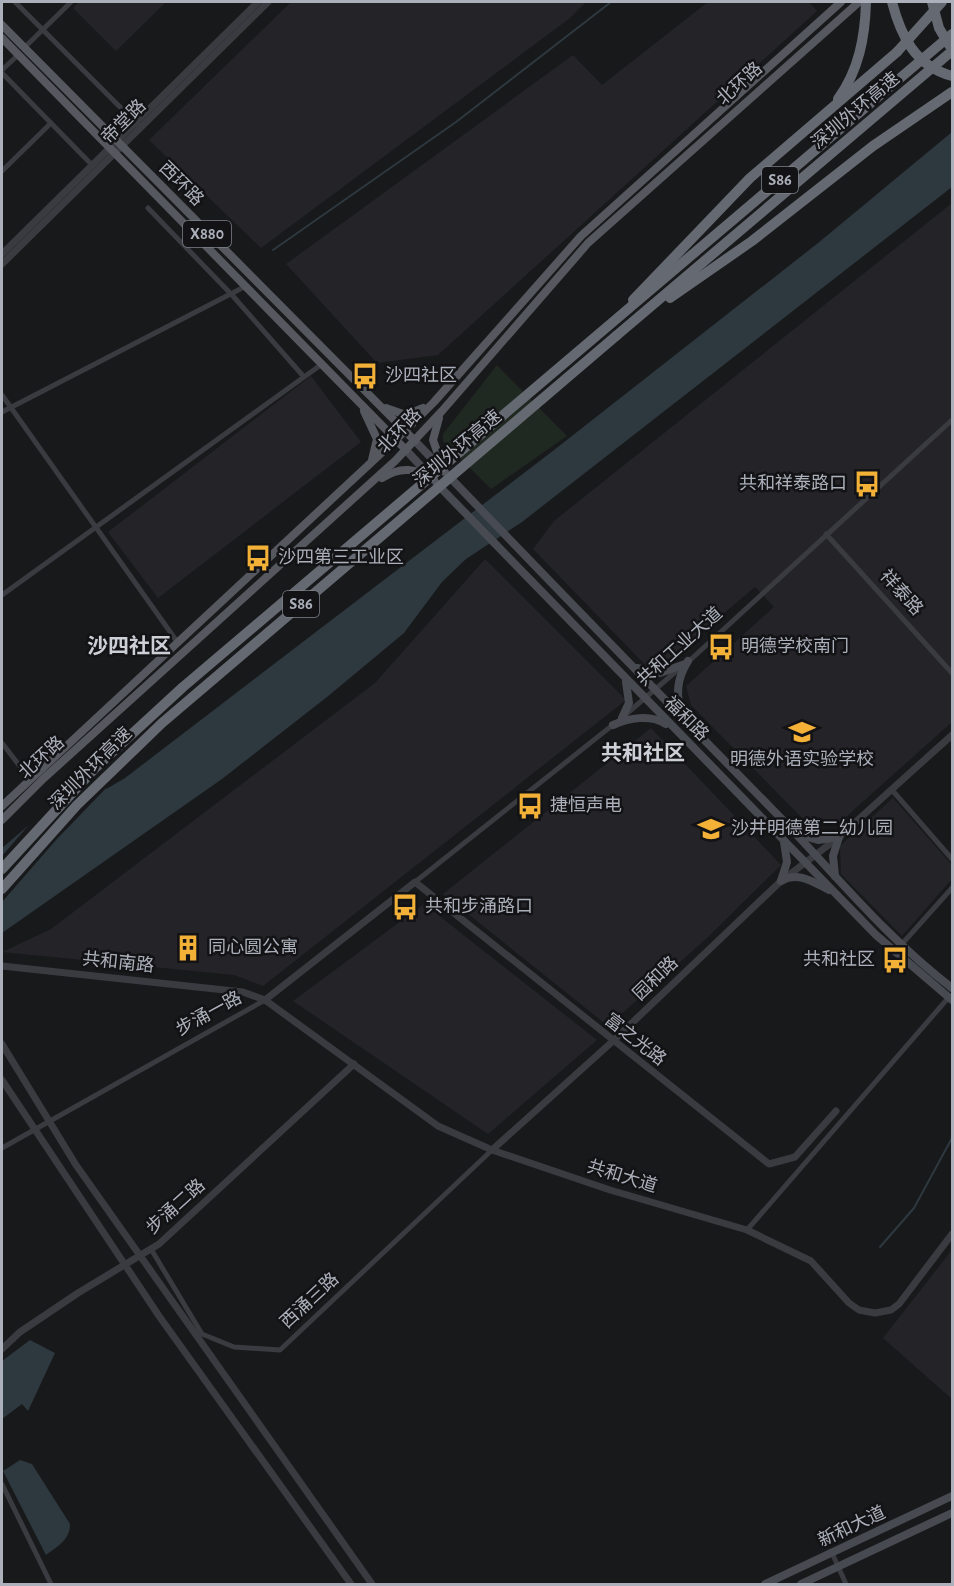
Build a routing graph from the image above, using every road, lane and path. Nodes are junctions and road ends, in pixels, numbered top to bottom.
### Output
1 (15, 2) edge
2 (71, 2) edge
3 (258, 2) edge
4 (268, 2) edge
5 (841, 2) edge
6 (859, 2) edge
7 (866, 2) edge
8 (892, 2) edge
9 (932, 2) edge
10 (942, 2) edge
11 (2, 25) edge
12 (43, 29) junction
13 (952, 34) edge
14 (2, 38) edge
15 (952, 50) edge
16 (21, 52) junction
17 (2, 72) edge
18 (952, 76) edge
19 (952, 92) edge
20 (952, 97) edge
21 (936, 103) junction
22 (817, 121) junction
23 (51, 123) junction
24 (137, 125) junction
25 (115, 147) junction
26 (92, 165) junction
27 (2, 171) edge
28 (148, 208) dead end
29 (2, 254) edge
30 (2, 264) edge
31 (246, 286) junction
32 (232, 295) junction
33 (608, 326) junction
34 (616, 336) junction
35 (322, 364) junction
36 (304, 377) junction
37 (2, 395) edge
38 (357, 400) junction
39 (373, 400) junction
40 (434, 402) junction
41 (10, 407) junction
42 (442, 411) junction
43 (2, 412) edge
44 (952, 420) edge
45 (405, 431) junction
46 (396, 440) junction
47 (414, 441) junction
48 (406, 450) junction
49 (368, 467) junction
50 (444, 472) junction
51 (434, 480) junction
52 (366, 487) junction
53 (95, 526) junction
54 (826, 534) junction
55 (2, 595) edge
56 (178, 643) junction
57 (688, 661) junction
58 (630, 664) junction
59 (952, 673) edge
60 (620, 674) junction
61 (655, 689) junction
62 (645, 699) junction
63 (622, 718) junction
64 (687, 722) junction
65 (613, 725) junction
66 (677, 731) junction
67 (952, 735) edge
68 (2, 743) edge
69 (29, 778) junction
70 (892, 790) junction
71 (2, 806) edge
72 (2, 820) edge
73 (792, 829) junction
74 (839, 837) junction
75 (783, 838) junction
76 (816, 855) junction
77 (952, 860) edge
78 (805, 862) junction
79 (2, 869) edge
80 (780, 881) junction
81 (415, 882) junction
82 (838, 882) junction
83 (952, 888) edge
84 (2, 889) edge
85 (834, 892) junction
86 (901, 945) junction
87 (2, 966) edge
88 (952, 988) edge
89 (951, 998) edge
90 (265, 1000) junction
91 (613, 1041) junction
92 (2, 1044) edge
93 (354, 1064) junction
94 (2, 1080) edge
95 (836, 1111) dead end
96 (49, 1122) junction
97 (34, 1130) junction
98 (2, 1148) edge
99 (492, 1150) junction
100 (747, 1230) junction
101 (952, 1234) edge
102 (151, 1249) junction
103 (141, 1256) junction
104 (125, 1265) junction
105 (2, 1349) edge
106 (2, 1484) edge
107 (952, 1496) edge
108 (952, 1513) edge
109 (831, 1553) junction
110 (838, 1567) junction
111 (51, 1584) edge
112 (351, 1584) edge
113 (372, 1584) edge
114 (765, 1584) edge
115 (801, 1584) edge
116 (846, 1584) edge

1 - 12 street
2 - 12 street
3 - 24 street, 帝堂路
4 - 24 street, 帝堂路
5 - 40 main road, 北环路
6 - 42 main road, 北环路
7 - 22 highway
8 - 18 highway, bridge
9 - 15 highway, bridge
10 - 22 highway, bridge
11 - 16 main road, 西环路 / X880
12 - 16 street
12 - 24 street
13 - 33 highway, 深圳外环高速 / S86, bridge
14 - 16 main road, 西环路 / X880
15 - 34 highway, 深圳外环高速 / S86
16 - 17 street
16 - 25 main road, 西环路 / X880
17 - 23 street
19 - 21 highway
20 - 21 highway
21 - 34 highway
22 - 33 highway, bridge
23 - 26 street
23 - 27 street
24 - 25 street, 帝堂路
25 - 26 street, 帝堂路
25 - 30 street, 帝堂路
25 - 31 main road, 西环路 / X880
25 - 39 main road, 西环路 / X880
26 - 29 street, 帝堂路
28 - 32 street
31 - 32 street
31 - 35 main road, 西环路 / X880
32 - 36 street
32 - 41 street
33 - 79 highway, 深圳外环高速 / S86, bridge
34 - 84 highway, 深圳外环高速 / S86, bridge
35 - 36 street
35 - 38 main road, 西环路 / X880
36 - 53 street
37 - 41 street
38 - 46 main road, 西环路 / X880
38 - 49 main road
39 - 40 main road
39 - 45 main road, 西环路 / X880
40 - 45 main road, 北环路
41 - 43 street
41 - 53 street
42 - 47 main road, 北环路
42 - 50 main road
44 - 54 street, 共和工业大道
45 - 46 main road, 北环路
45 - 47 main road, 西环路 / X880
46 - 48 main road, 西环路
46 - 49 main road, 北环路
47 - 48 main road, 北环路
47 - 50 main road, 福和路
48 - 51 main road, 福和路
48 - 52 main road, 北环路
49 - 56 main road, 北环路
50 - 58 main road, 福和路
51 - 52 main road
51 - 60 main road, 福和路
52 - 72 main road, 北环路
53 - 55 street
53 - 56 street
54 - 57 street, 共和工业大道
54 - 59 street, 祥泰路
56 - 69 main road, 北环路
57 - 58 main road
57 - 61 street, 共和工业大道
57 - 64 main road
58 - 61 main road, 福和路
60 - 62 main road, 福和路
60 - 63 main road
61 - 62 street, 共和工业大道
61 - 64 main road, 福和路
62 - 63 street, 共和工业大道
62 - 66 main road, 福和路
63 - 65 street, 共和工业大道
64 - 73 main road, 福和路
65 - 66 main road
65 - 81 street, 共和工业大道
66 - 75 main road, 福和路
67 - 70 street, 园和路
68 - 69 street
69 - 71 main road, 北环路
70 - 74 street, 园和路
70 - 77 street
73 - 74 main road
73 - 76 main road, 福和路
74 - 76 street, 园和路
74 - 82 main road
75 - 78 main road, 福和路
75 - 80 main road
76 - 78 street, 园和路
76 - 82 main road, 福和路
78 - 80 street, 园和路
78 - 85 main road, 福和路
80 - 85 main road
80 - 91 street, 园和路
81 - 90 street, 步涌一路
81 - 91 street, 富之光路
82 - 86 main road, 福和路
83 - 86 street
85 - 89 main road, 福和路
86 - 88 main road, 福和路
87 - 90 street, 共和南路
89 - 100 street
90 - 93 street, 共和大道
90 - 96 street, 步涌一路
91 - 95 street, 富之光路
91 - 99 street, 园和路
92 - 96 street
93 - 99 street, 共和大道
93 - 102 street, 步涌二路
94 - 97 street
96 - 97 street, 步涌一路
96 - 103 street
97 - 98 street, 步涌一路
97 - 104 street
99 - 100 street, 共和大道
99 - 102 street, 西涌三路
100 - 101 street, 共和大道
102 - 103 street, 步涌二路
103 - 104 street, 步涌二路
103 - 113 street
104 - 105 street, 步涌二路
104 - 112 street
106 - 111 street
107 - 109 main road, 新和大道
108 - 110 main road, 新和大道
109 - 110 street
109 - 114 main road, 新和大道
110 - 115 main road, 新和大道
110 - 116 street

